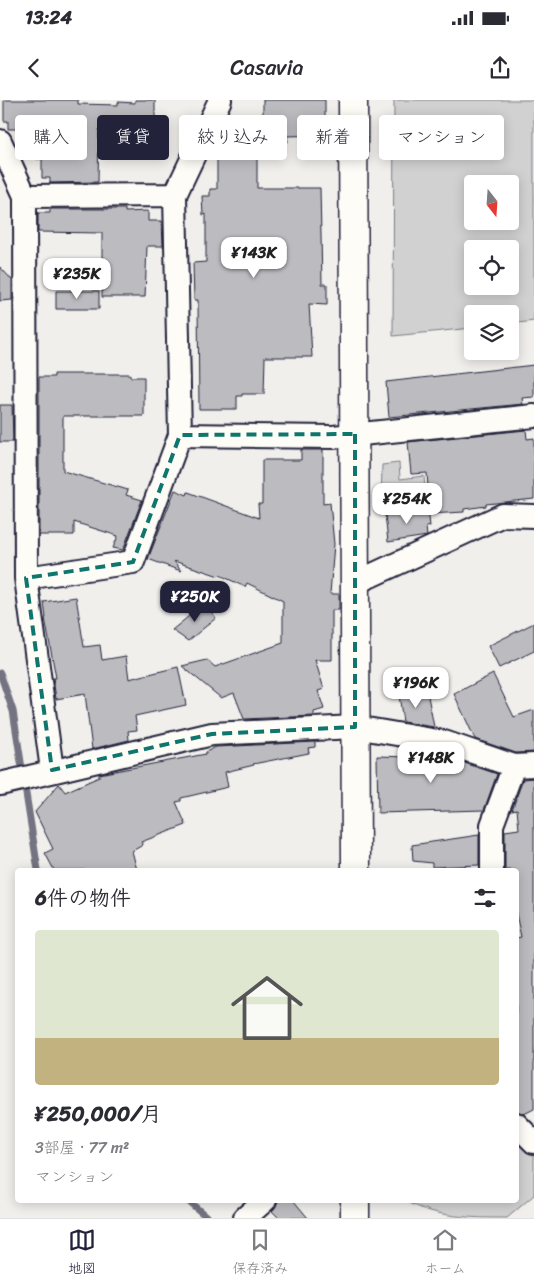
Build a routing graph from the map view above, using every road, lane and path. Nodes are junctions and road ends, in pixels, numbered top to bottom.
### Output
1 (220, 100) edge
2 (352, 100) edge
3 (0, 141) edge
4 (175, 195) junction
5 (25, 196) junction
6 (534, 416) edge
7 (355, 434) junction
8 (180, 435) junction
9 (534, 516) edge
10 (26, 578) junction
11 (355, 583) junction
12 (355, 727) junction
13 (524, 765) edge
14 (45, 772) junction
15 (4, 783) edge
16 (356, 868) edge
17 (492, 868) edge
18 (519, 1127) edge
19 (534, 1142) edge
20 (262, 1203) edge
21 (356, 1203) edge
22 (245, 1218) edge
23 (355, 1218) edge

1 - 4 street
2 - 7 street
3 - 5 street
4 - 5 street
4 - 8 street
5 - 10 street
6 - 7 street
7 - 8 street
7 - 11 street
8 - 10 street
9 - 11 street
10 - 14 street
11 - 12 street
12 - 13 street
12 - 14 street
12 - 16 street
13 - 17 street
14 - 15 street
18 - 19 street
20 - 22 street
21 - 23 street

